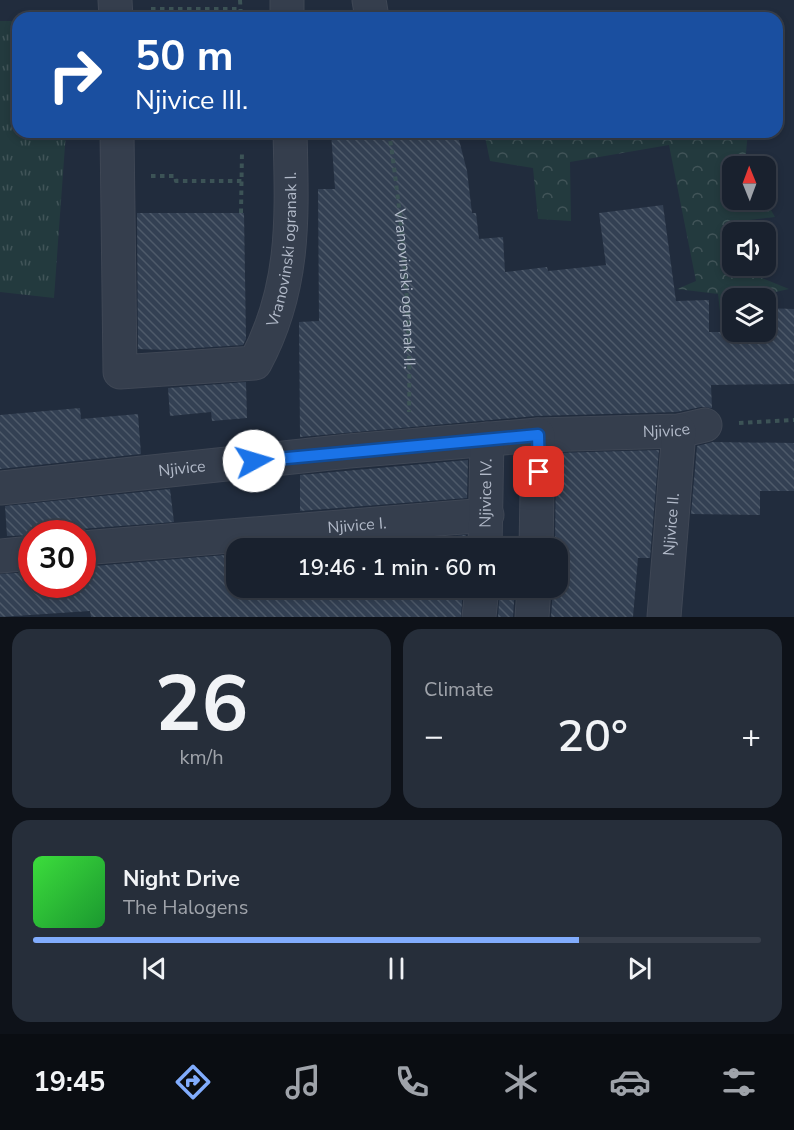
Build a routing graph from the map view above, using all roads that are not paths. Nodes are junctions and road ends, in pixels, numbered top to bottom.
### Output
1 (117, 138) edge
2 (290, 138) edge
3 (692, 428) joint
4 (538, 435) junction
5 (487, 439) junction
6 (0, 488) edge
7 (488, 514) junction
8 (486, 538) edge
9 (536, 538) edge
10 (96, 547) edge
11 (18, 554) edge
12 (0, 556) edge
13 (481, 598) edge
14 (533, 598) edge
15 (479, 617) edge
16 (532, 617) edge
17 (664, 617) edge

1 - 2 street, Vranovinski ogranak I.
3 - 4 street, Njivice
3 - 17 street, Njivice II.
4 - 5 street, Njivice
4 - 9 street
5 - 6 street, Njivice
5 - 7 street, Njivice IV.
7 - 8 street, Njivice IV.
7 - 10 street, Njivice I.
11 - 12 street
13 - 15 street
14 - 16 street

